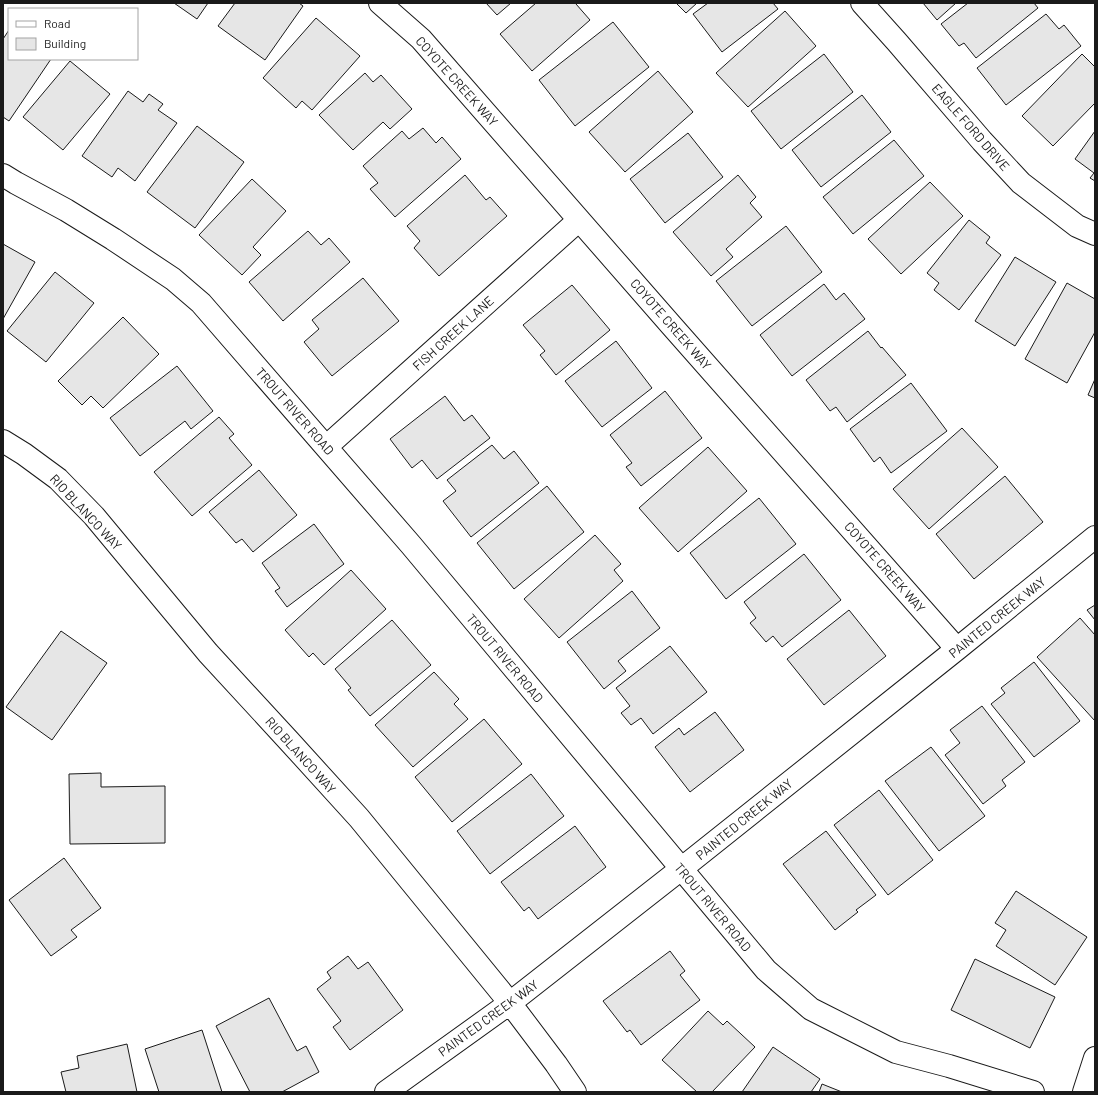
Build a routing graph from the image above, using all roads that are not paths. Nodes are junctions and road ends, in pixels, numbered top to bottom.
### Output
1 (380, 3) edge
2 (862, 3) edge
3 (3, 175) edge
4 (579, 220) junction
5 (1095, 234) edge
6 (3, 441) edge
7 (326, 446) junction
8 (1095, 538) edge
9 (957, 649) junction
10 (681, 869) junction
11 (510, 1003) junction
12 (1095, 1058) edge
13 (386, 1092) edge
14 (575, 1092) edge
15 (1033, 1092) edge
16 (1084, 1092) edge

1 - 4 street, COYOTE CREEK WAY
2 - 5 street, EAGLE FORD DRIVE
3 - 7 street, TROUT RIVER ROAD
4 - 7 street, FISH CREEK LANE
4 - 9 street, COYOTE CREEK WAY
6 - 11 street, RIO BLANCO WAY
7 - 10 street, TROUT RIVER ROAD
8 - 9 street, PAINTED CREEK WAY
9 - 10 street, PAINTED CREEK WAY
10 - 11 street, PAINTED CREEK WAY
10 - 15 street, TROUT RIVER ROAD
11 - 13 street, PAINTED CREEK WAY
11 - 14 street, RIO BLANCO WAY
12 - 16 street

